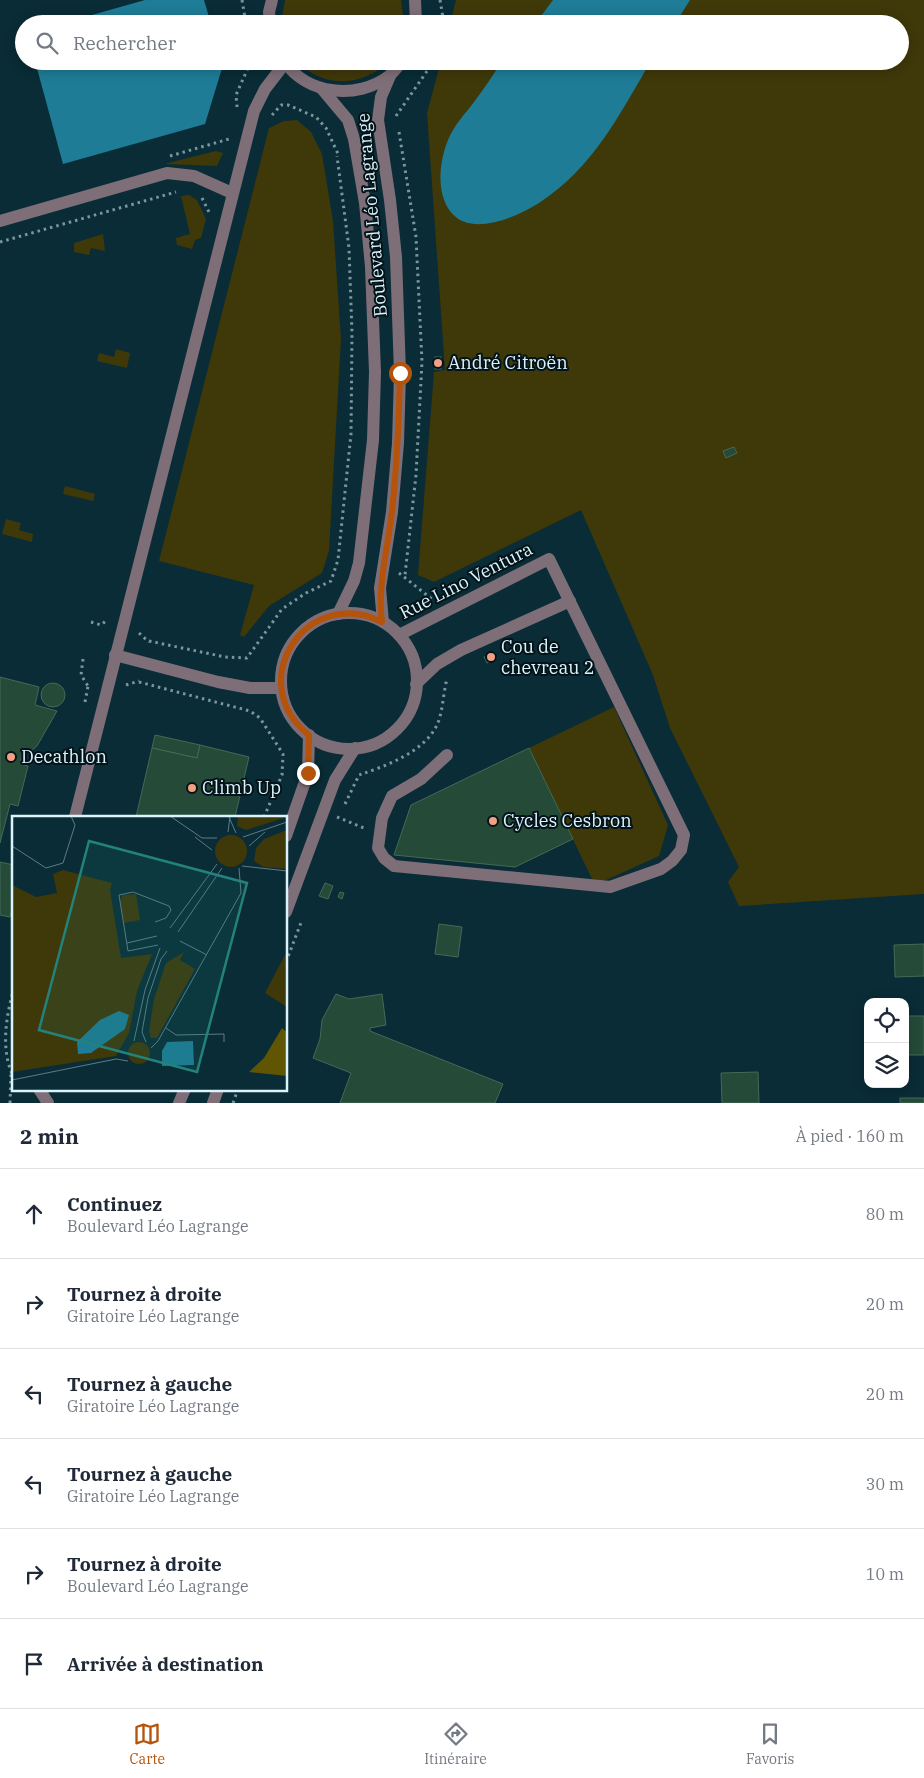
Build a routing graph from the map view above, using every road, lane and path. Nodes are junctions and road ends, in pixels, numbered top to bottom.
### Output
1 (242, 0) edge
2 (272, 0) edge
3 (415, 0) edge
4 (440, 0) edge
5 (244, 15) edge
6 (269, 15) edge
7 (416, 15) edge
8 (442, 15) edge
9 (247, 70) edge
10 (278, 70) edge
11 (292, 70) edge
12 (395, 70) edge
13 (390, 76) junction
14 (322, 89) junction
15 (238, 106) dead end
16 (337, 156) dead end
17 (179, 191) dead end
18 (196, 193) dead end
19 (232, 193) junction
20 (210, 218) dead end
21 (0, 220) edge
22 (0, 242) edge
23 (405, 576) dead end
24 (570, 601) junction
25 (442, 612) junction
26 (338, 614) junction
27 (113, 619) dead end
28 (91, 622) dead end
29 (382, 622) junction
30 (138, 624) dead end
31 (398, 635) junction
32 (149, 641) junction
33 (149, 647) dead end
34 (461, 650) junction
35 (115, 656) junction
36 (82, 659) dead end
37 (144, 674) dead end
38 (139, 682) junction
39 (416, 684) junction
40 (124, 687) dead end
41 (94, 688) dead end
42 (281, 688) junction
43 (309, 735) junction
44 (355, 748) junction
45 (447, 755) dead end
46 (75, 816) edge
47 (264, 816) edge
48 (337, 827) dead end
49 (288, 830) edge
50 (288, 907) edge
51 (304, 915) dead end
52 (288, 957) edge
53 (12, 998) edge
54 (11, 1073) joint
55 (40, 1090) edge
56 (185, 1090) edge
57 (218, 1090) edge
58 (238, 1090) edge
59 (10, 1103) edge
60 (48, 1103) edge
61 (179, 1103) edge
62 (213, 1103) edge
63 (233, 1103) edge

1 - 5 path
2 - 6 street
3 - 7 street
4 - 8 path
9 - 15 path
10 - 19 street
11 - 14 street
12 - 13 street
13 - 14 street
13 - 29 street, Boulevard Léo Lagrange
14 - 26 street, Boulevard Léo Lagrange
16 - 32 path
17 - 22 path
18 - 20 path
19 - 21 street
19 - 35 street
23 - 25 path
24 - 25 street, Rue Lino Ventura
24 - 34 street
24 - 45 street
25 - 31 street, Rue Lino Ventura
26 - 29 street
26 - 42 street
27 - 28 path
29 - 31 street
30 - 32 path
31 - 39 street
32 - 33 path
34 - 39 street
34 - 48 path
35 - 42 street
35 - 46 street
36 - 41 path
37 - 38 path
38 - 40 path
38 - 47 path
39 - 44 street
42 - 43 street
43 - 44 street
43 - 49 street
44 - 50 street
51 - 52 path
53 - 54 path
54 - 59 path
55 - 60 street
56 - 61 street
57 - 62 street
58 - 63 path

